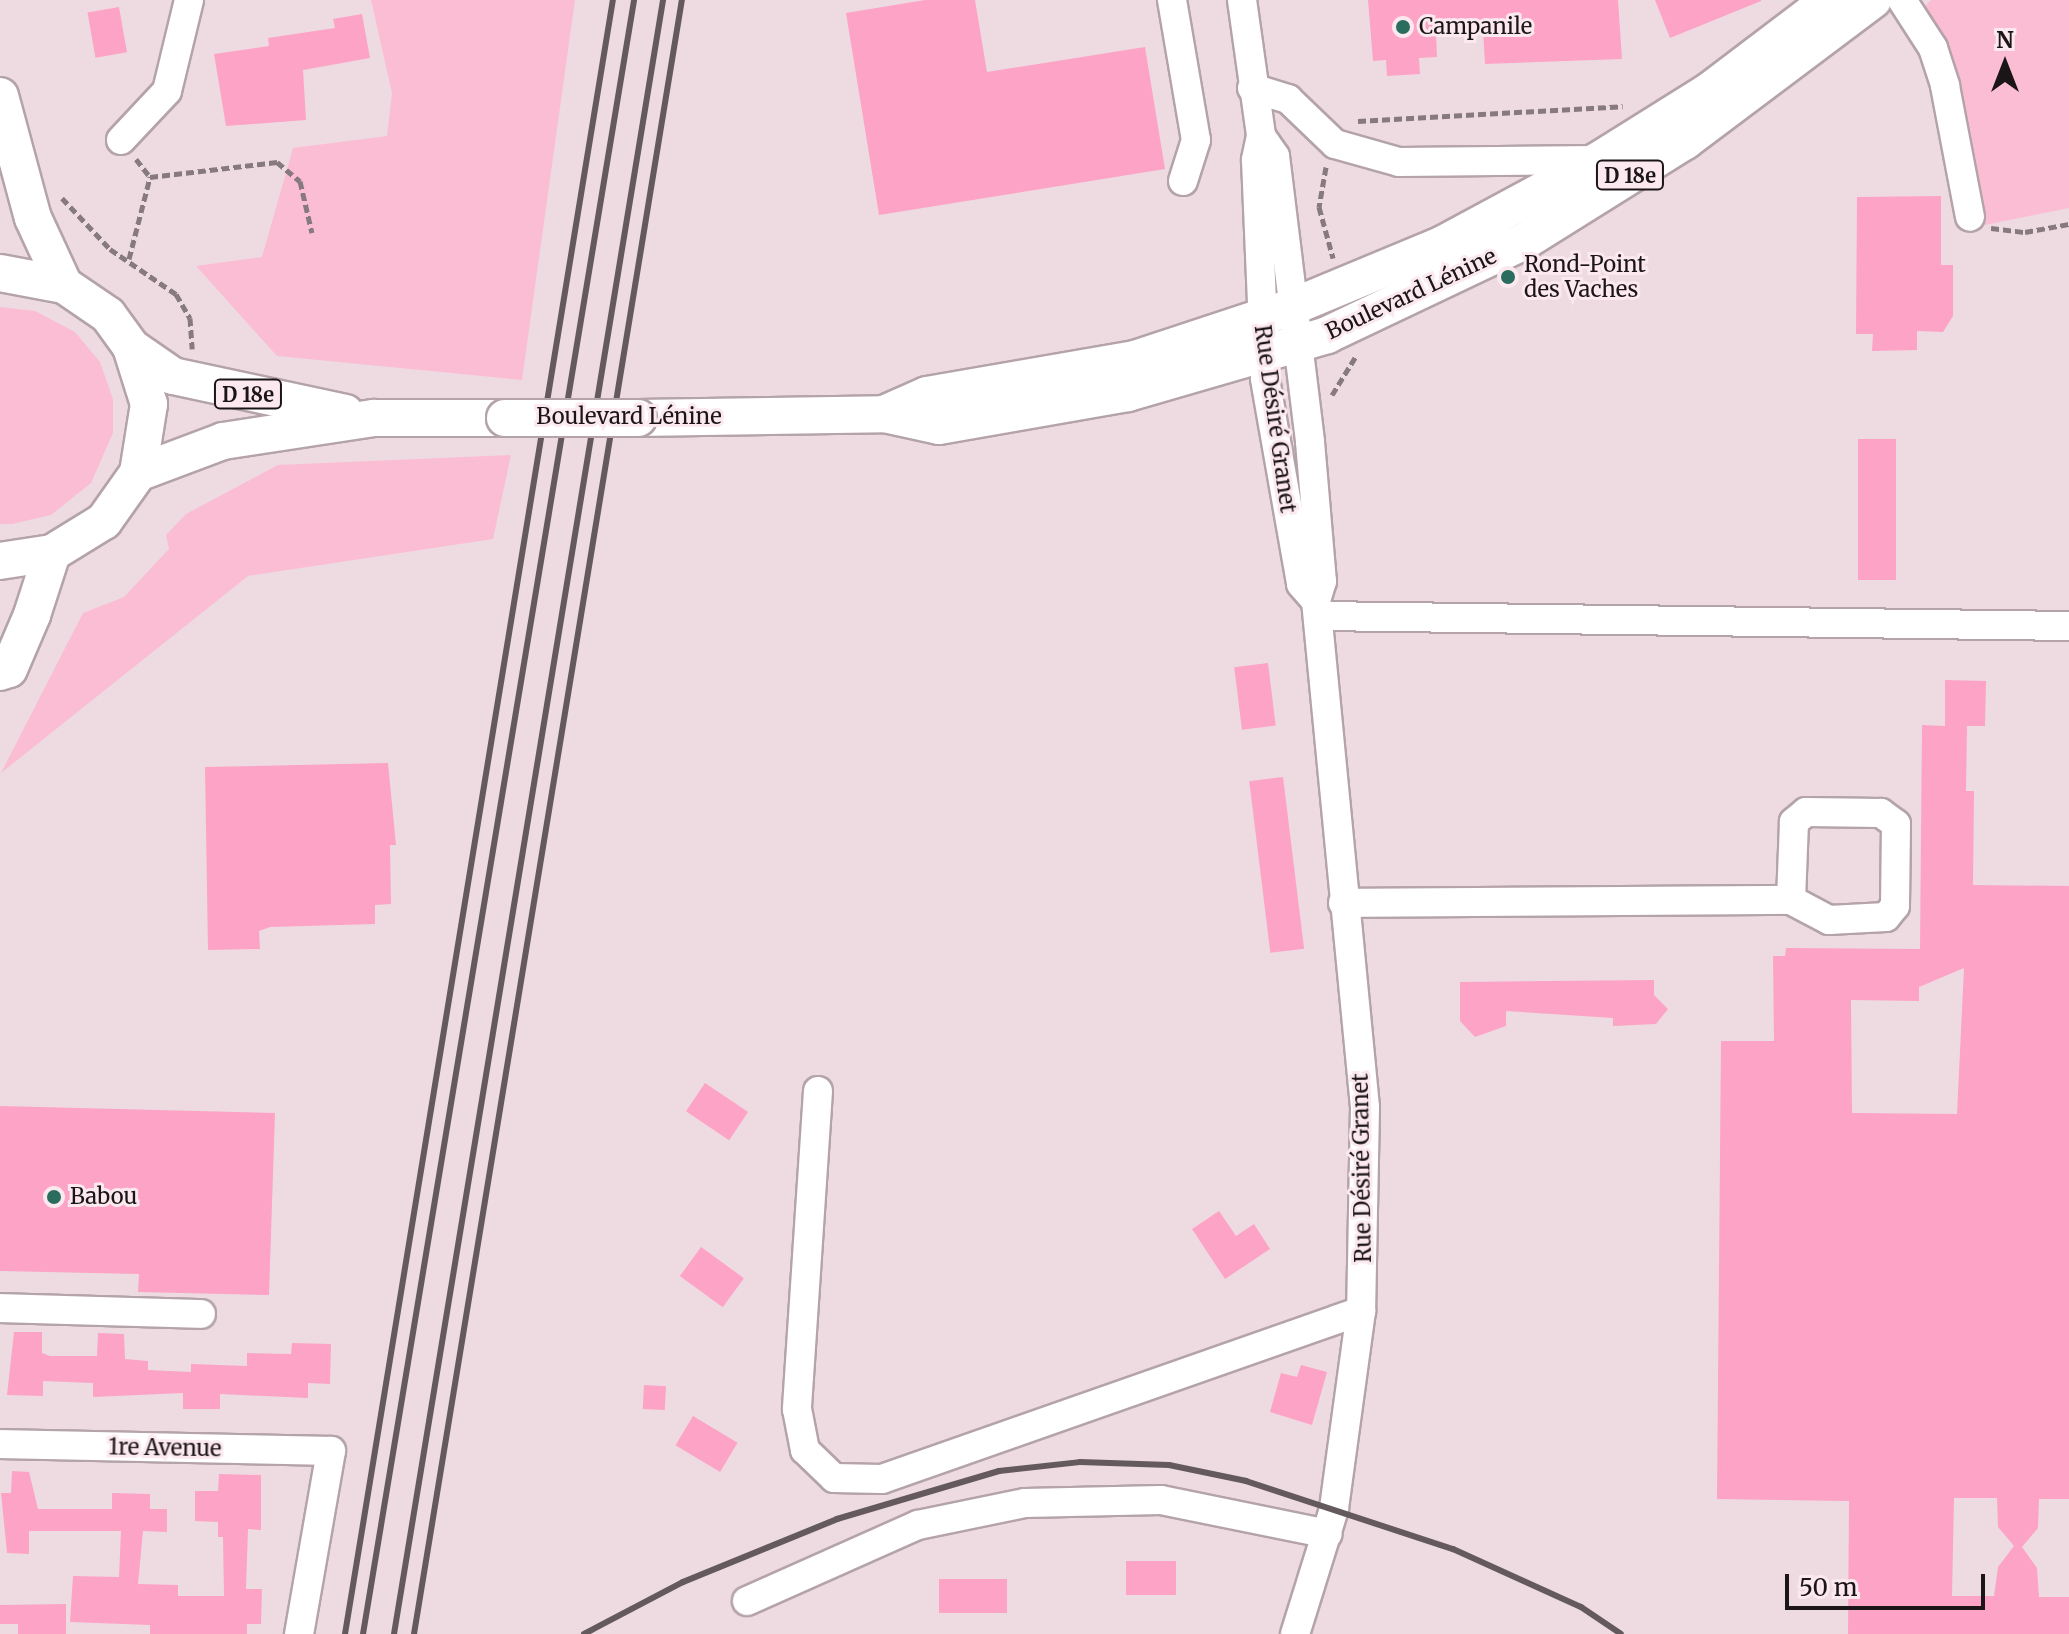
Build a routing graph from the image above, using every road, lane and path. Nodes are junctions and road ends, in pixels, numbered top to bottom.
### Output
1 (189, 0) edge
2 (1172, 0) edge
3 (1242, 0) edge
4 (1829, 0) edge
5 (1873, 0) edge
6 (1902, 0) edge
7 (1252, 88) junction
8 (0, 96) edge
9 (1636, 105) dead end
10 (1348, 121) dead end
11 (121, 140) joint
12 (1332, 156) dead end
13 (1599, 160) junction
14 (150, 177) junction
15 (1183, 181) dead end
16 (58, 192) dead end
17 (1970, 217) joint
18 (2069, 224) edge
19 (312, 233) dead end
20 (129, 259) junction
21 (1334, 263) dead end
22 (0, 273) edge
23 (64, 285) junction
24 (1277, 313) junction
25 (131, 347) junction
26 (1362, 349) dead end
27 (1280, 350) junction
28 (192, 354) dead end
29 (1327, 407) dead end
30 (884, 414) junction
31 (374, 418) junction
32 (138, 473) junction
33 (52, 553) junction
34 (0, 561) edge
35 (1317, 608) junction
36 (2069, 626) edge
37 (0, 672) edge
38 (1791, 900) junction
39 (1343, 903) junction
40 (818, 1091) dead end
41 (0, 1308) edge
42 (1361, 1311) junction
43 (201, 1314) dead end
44 (0, 1444) edge
45 (1328, 1534) junction
46 (747, 1601) dead end
47 (299, 1634) edge
48 (1295, 1634) edge

1 - 11 street
2 - 15 street
3 - 7 street, Rue Désiré Granet
4 - 13 main road, Boulevard Lénine / D 18e
5 - 27 main road, Boulevard Lénine / D 18e
6 - 17 street
7 - 13 street
7 - 24 street, Rue Désiré Granet
8 - 23 main road
9 - 10 path
11 - 14 path
12 - 21 path
13 - 24 main road, Boulevard Lénine / D 18e
14 - 19 path
14 - 20 path
16 - 20 path
17 - 18 path
20 - 28 path
22 - 23 main road
23 - 25 main road
24 - 27 street, Rue Désiré Granet
24 - 30 main road, Boulevard Lénine / D 18e
25 - 31 main road, Boulevard Lénine / D 18e
25 - 32 main road
26 - 29 path
27 - 30 main road, Boulevard Lénine / D 18e
27 - 35 street, Rue Désiré Granet
30 - 31 main road, Boulevard Lénine / D 18e, bridge
31 - 32 main road, Boulevard Lénine / D 18e
32 - 33 main road
33 - 34 main road
33 - 37 main road
35 - 36 street
35 - 39 street, Rue Désiré Granet
38 - 38 street
38 - 39 street
39 - 42 street, Rue Désiré Granet
40 - 42 street
41 - 43 street
42 - 45 street, Rue Désiré Granet
44 - 47 street, 1re Avenue
45 - 46 street
45 - 48 street, Rue Désiré Granet

